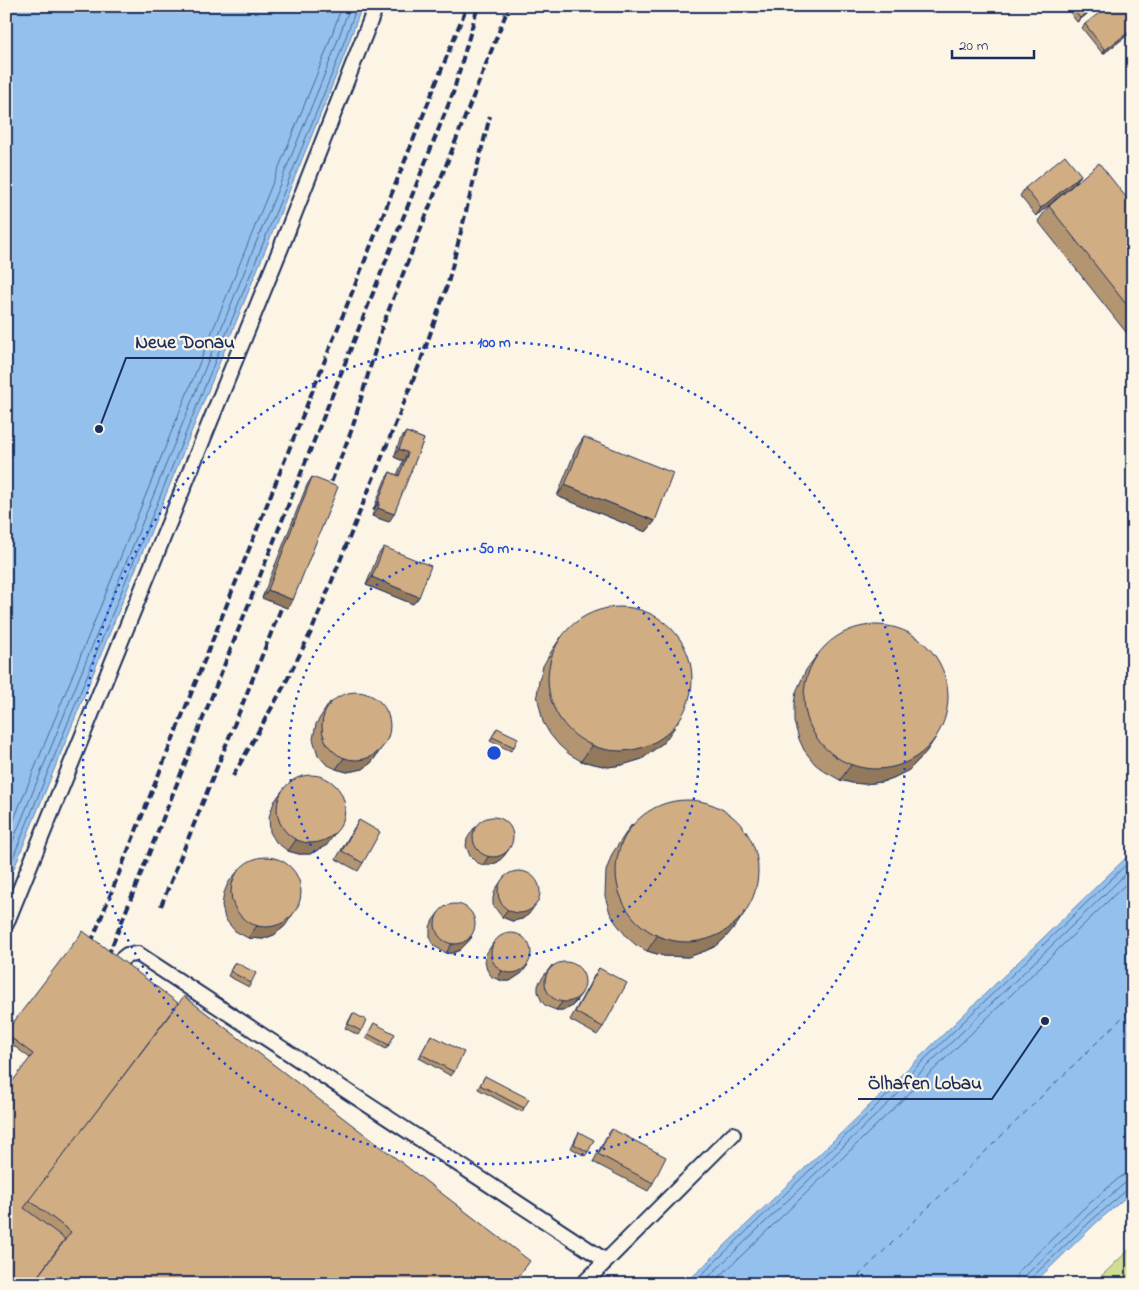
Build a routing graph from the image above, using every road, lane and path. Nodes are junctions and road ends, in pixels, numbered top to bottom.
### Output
1 (376, 6) edge
2 (6, 924) edge
3 (118, 963) edge
4 (733, 1134) dead end
5 (606, 1261) junction
6 (583, 1284) edge

1 - 2 lane
3 - 5 lane
4 - 5 lane
5 - 6 lane

